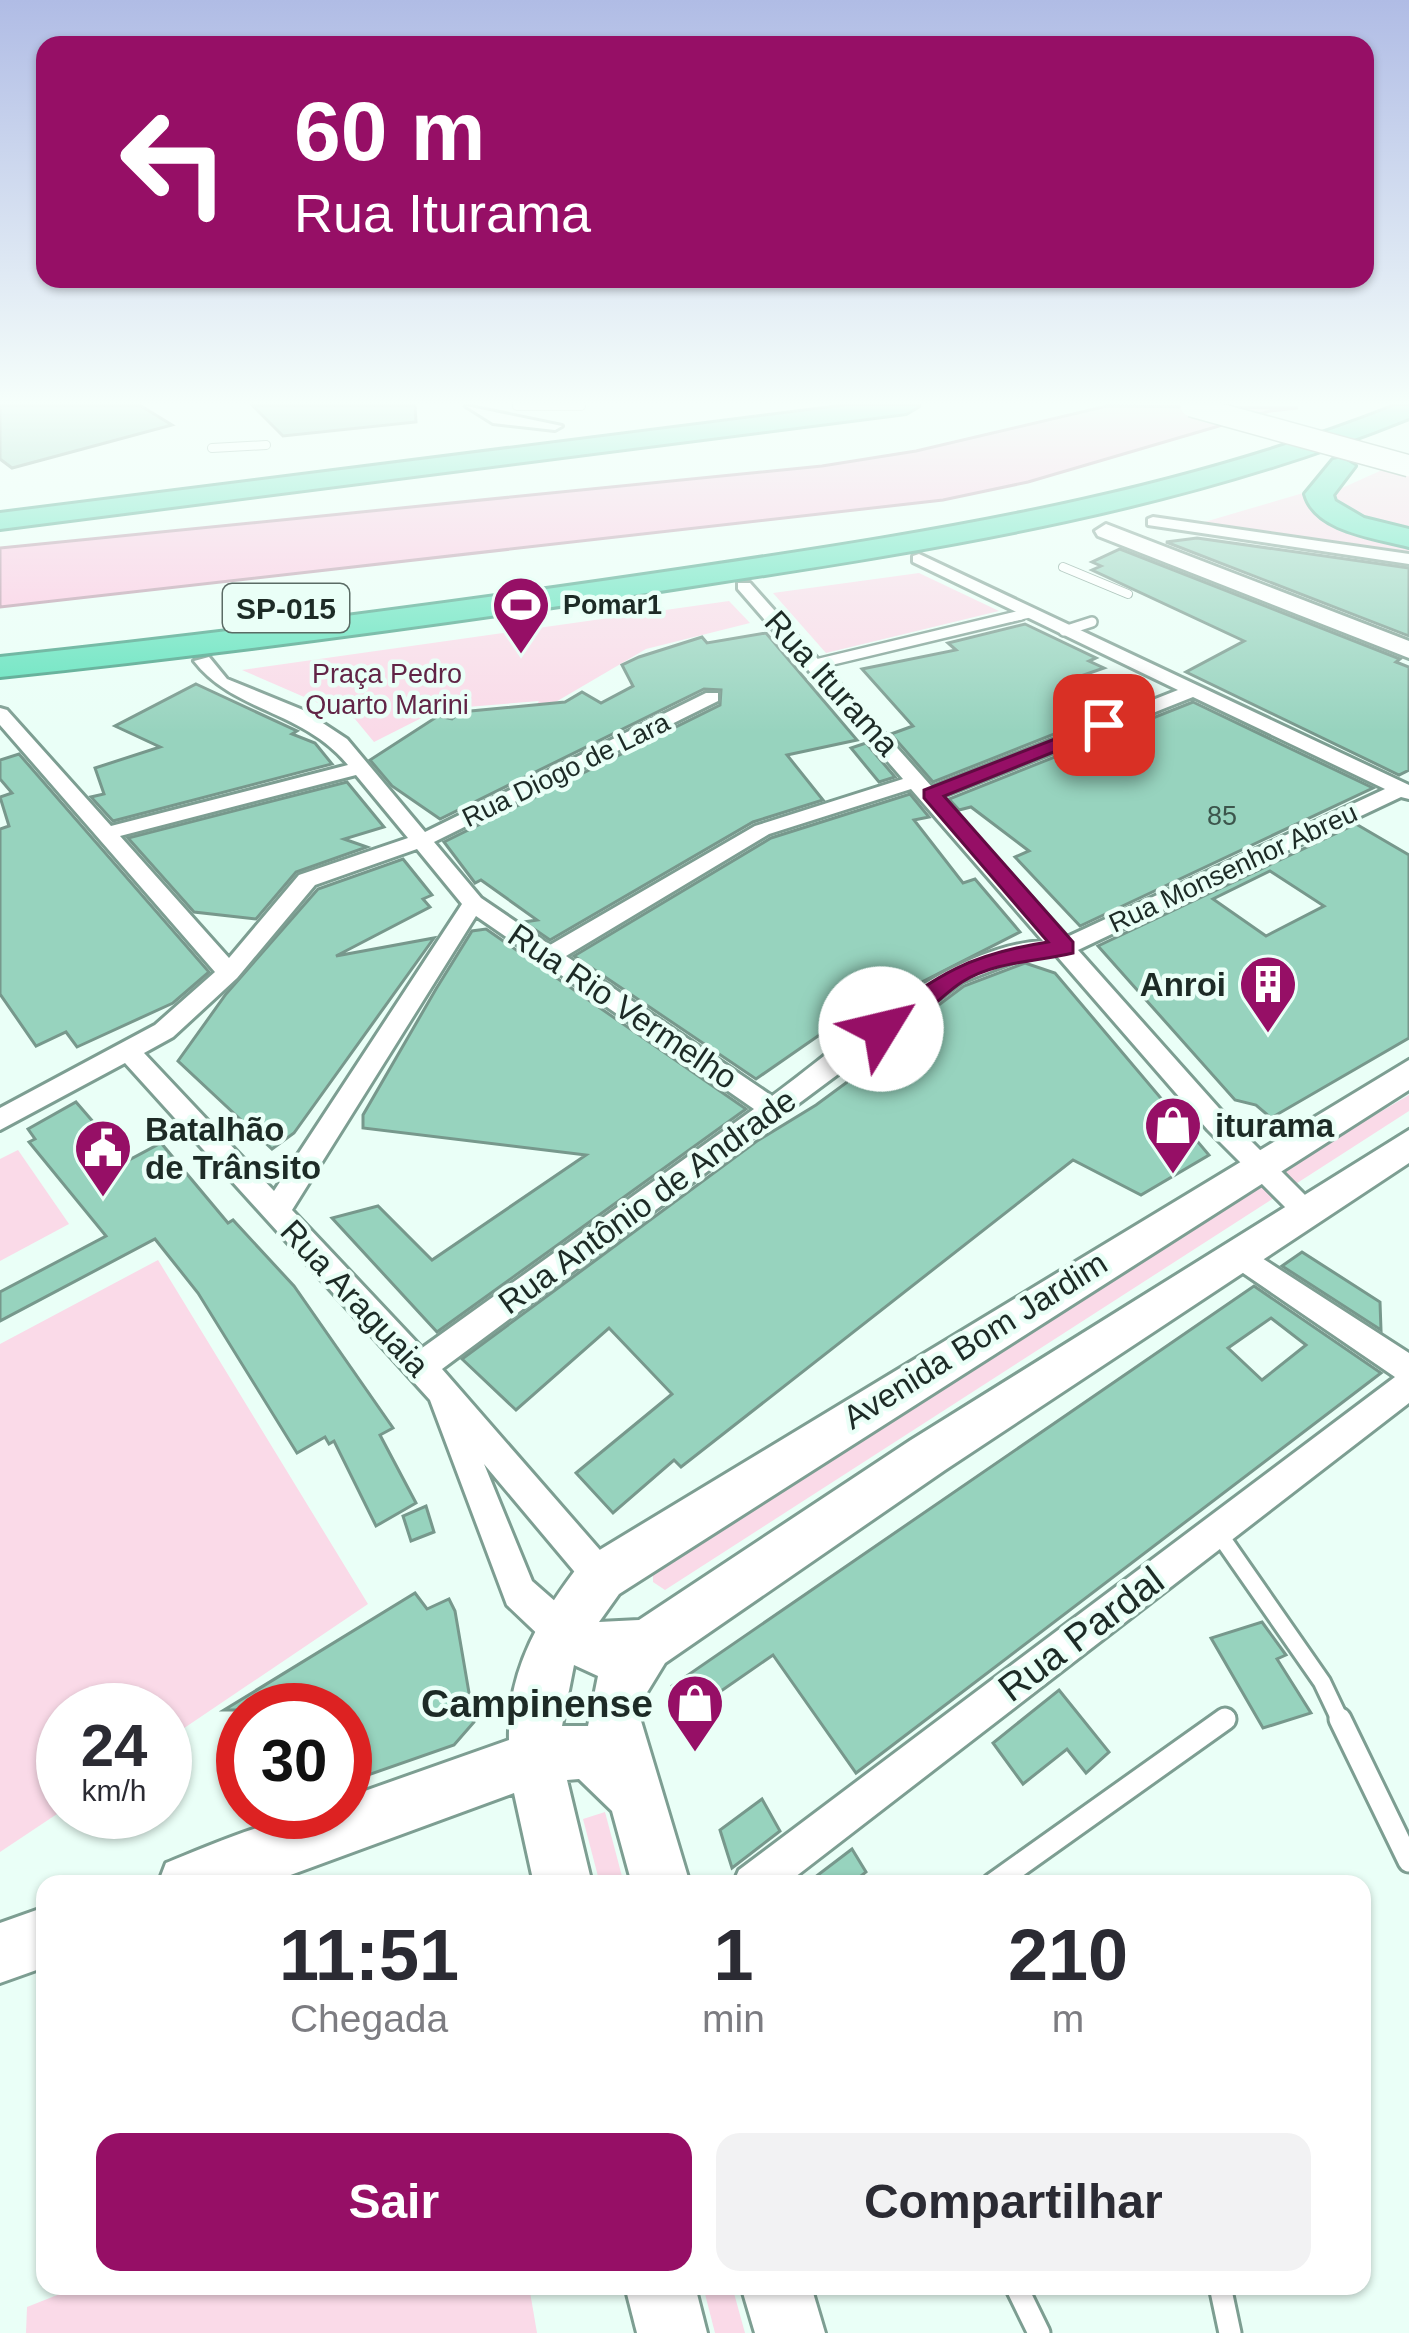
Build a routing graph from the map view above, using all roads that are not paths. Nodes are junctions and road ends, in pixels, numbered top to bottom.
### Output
1 (48, 515) edge
2 (977, 515) edge
3 (1080, 515) edge
4 (1127, 515) edge
5 (1207, 515) edge
6 (1339, 515) edge
7 (0, 521) edge
8 (1194, 529) joint
9 (1153, 534) junction
10 (1409, 538) edge
11 (1024, 543) junction
12 (919, 559) junction
13 (1409, 560) edge
14 (1064, 567) dead end
15 (572, 575) junction
16 (744, 586) junction
17 (1128, 594) dead end
18 (1027, 614) junction
19 (1093, 622) dead end
20 (1064, 632) junction
21 (0, 641) edge
22 (1409, 650) edge
23 (140, 653) junction
24 (203, 661) junction
25 (816, 664) junction
26 (0, 667) edge
27 (0, 683) edge
28 (1191, 691) junction
29 (712, 697) dead end
30 (0, 714) edge
31 (360, 768) junction
32 (924, 787) junction
33 (1405, 791) edge
34 (108, 833) junction
35 (419, 841) junction
36 (473, 903) junction
37 (1065, 947) junction
38 (549, 956) junction
39 (229, 973) junction
40 (129, 1052) junction
41 (1409, 1073) edge
42 (772, 1109) junction
43 (0, 1120) edge
44 (1409, 1144) edge
45 (1257, 1163) junction
46 (1305, 1209) junction
47 (275, 1213) junction
48 (1237, 1254) junction
49 (1409, 1370) edge
50 (428, 1376) junction
51 (1409, 1384) edge
52 (1217, 1531) junction
53 (601, 1577) junction
54 (560, 1630) junction
55 (647, 1645) junction
56 (1227, 1718) dead end
57 (535, 1758) junction
58 (637, 1801) junction
59 (1409, 1861) edge
60 (212, 1875) edge
61 (561, 1875) edge
62 (658, 1875) edge
63 (765, 1875) edge
64 (1006, 1875) edge
65 (36, 1940) edge
66 (0, 1954) edge
67 (662, 2295) edge
68 (779, 2295) edge
69 (1020, 2295) edge
70 (1222, 2295) edge
71 (672, 2333) edge
72 (790, 2333) edge
73 (1039, 2333) edge
74 (1230, 2333) edge

1 - 7 highway
2 - 15 highway, SP-015
3 - 23 highway
4 - 11 highway
5 - 9 highway
6 - 10 highway
8 - 9 main road
8 - 13 street
9 - 11 highway
9 - 22 main road
11 - 12 highway
12 - 16 highway
12 - 18 street
14 - 17 lane
15 - 21 highway, SP-015
15 - 23 highway
16 - 24 highway
16 - 25 street, Rua Iturama
18 - 20 street
18 - 25 lane
19 - 20 lane
20 - 28 street
23 - 26 highway
24 - 27 highway
24 - 31 street, Rua Rio Vermelho
25 - 32 street, Rua Iturama
28 - 32 street
28 - 33 street
29 - 35 street, Rua Diogo de Lara
30 - 34 street
31 - 34 street
31 - 35 street, Rua Rio Vermelho
32 - 37 street, Rua Iturama
32 - 38 street
33 - 37 street, Rua Monsenhor Abreu
34 - 39 street
35 - 36 street, Rua Rio Vermelho
35 - 39 street, Rua Diogo de Lara
36 - 38 street, Rua Rio Vermelho
36 - 47 street
37 - 42 street, Rua Antônio de Andrade
37 - 45 street, Rua Iturama
38 - 42 street, Rua Rio Vermelho
39 - 40 street, Rua Diogo de Lara
40 - 43 street, Rua Diogo de Lara
40 - 47 street, Rua Araguaia
41 - 45 main road, Avenida Bom Jardim
42 - 50 street, Rua Antônio de Andrade
44 - 46 main road, Avenida Bom Jardim
45 - 46 street, Rua Iturama
45 - 53 main road, Avenida Bom Jardim
46 - 48 main road, Avenida Bom Jardim
47 - 50 street, Rua Araguaia
48 - 49 street
48 - 55 main road, Avenida Bom Jardim
50 - 53 street, Rua Araguaia
50 - 54 street, Rua Araguaia
51 - 52 street, Rua Pardal
52 - 59 lane
52 - 63 street, Rua Pardal
53 - 54 main road, Avenida Bom Jardim
54 - 55 main road
54 - 57 main road
55 - 58 main road
56 - 64 lane
57 - 58 main road
57 - 60 main road
57 - 61 main road
58 - 62 main road
65 - 66 main road
67 - 71 main road
68 - 72 main road
69 - 73 lane
70 - 74 lane

